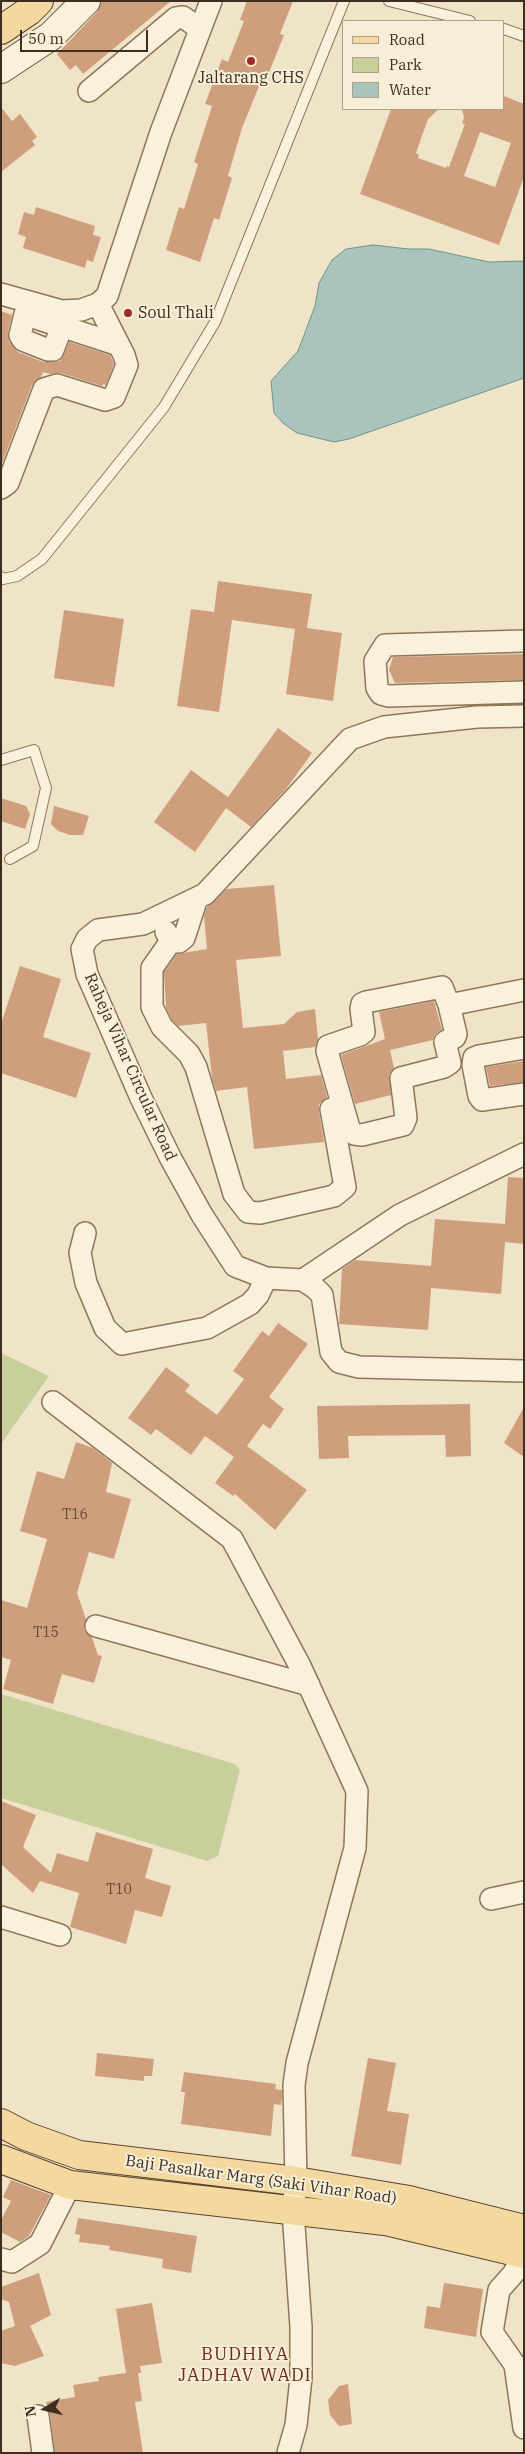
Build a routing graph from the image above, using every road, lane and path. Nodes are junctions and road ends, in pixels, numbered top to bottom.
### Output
1 (39, 1) edge
2 (86, 1) edge
3 (211, 1) edge
4 (344, 1) edge
5 (389, 1) edge
6 (466, 20) edge
7 (200, 29) junction
8 (1, 30) edge
9 (505, 30) edge
10 (524, 36) edge
11 (1, 69) edge
12 (89, 91) dead end
13 (1, 294) edge
14 (98, 304) junction
15 (1, 306) edge
16 (119, 345) junction
17 (1, 488) edge
18 (1, 577) edge
19 (524, 641) edge
20 (524, 692) edge
21 (478, 694) junction
22 (477, 716) junction
23 (524, 716) edge
24 (1, 760) edge
25 (10, 859) dead end
26 (197, 898) junction
27 (163, 914) junction
28 (172, 942) junction
29 (524, 990) edge
30 (449, 1005) junction
31 (524, 1048) edge
32 (524, 1094) edge
33 (330, 1103) dead end
34 (524, 1154) edge
35 (85, 1233) dead end
36 (266, 1278) junction
37 (303, 1280) junction
38 (524, 1371) edge
39 (53, 1402) dead end
40 (96, 1626) dead end
41 (309, 1685) junction
42 (524, 1892) edge
43 (491, 1899) dead end
44 (1, 1917) edge
45 (60, 1935) dead end
46 (1, 2124) edge
47 (1, 2159) edge
48 (296, 2181) junction
49 (70, 2184) junction
50 (292, 2211) junction
51 (524, 2242) edge
52 (1, 2259) edge
53 (38, 2416) dead end
54 (524, 2428) edge
55 (43, 2453) edge
56 (288, 2453) edge

1 - 8 main road
2 - 11 street
3 - 7 street
4 - 18 lane
5 - 6 lane
7 - 12 street
7 - 14 street
9 - 10 lane
13 - 14 street
14 - 16 street
15 - 16 street
16 - 17 street
19 - 21 street
20 - 21 street
21 - 22 street
22 - 23 street, Raheja Vihar Circular Road
22 - 26 street, Raheja Vihar Circular Road
24 - 25 lane
26 - 27 street, Raheja Vihar Circular Road
26 - 28 street
27 - 28 street
27 - 36 street, Raheja Vihar Circular Road
28 - 33 street
29 - 30 street
30 - 30 street
31 - 32 street
34 - 37 street
35 - 36 street
36 - 37 street, Raheja Vihar Circular Road
37 - 38 street
39 - 41 street
40 - 41 street
41 - 48 street
42 - 43 street
44 - 45 street
46 - 48 main road, Baji Pasalkar Marg (Saki Vihar Road)
47 - 49 main road, Baji Pasalkar Marg (Saki Vihar Road)
48 - 50 street
48 - 51 main road, Baji Pasalkar Marg (Saki Vihar Road)
49 - 50 main road, Baji Pasalkar Marg (Saki Vihar Road)
49 - 52 street
50 - 51 main road, Baji Pasalkar Marg (Saki Vihar Road)
50 - 56 street
51 - 54 street
53 - 55 street

